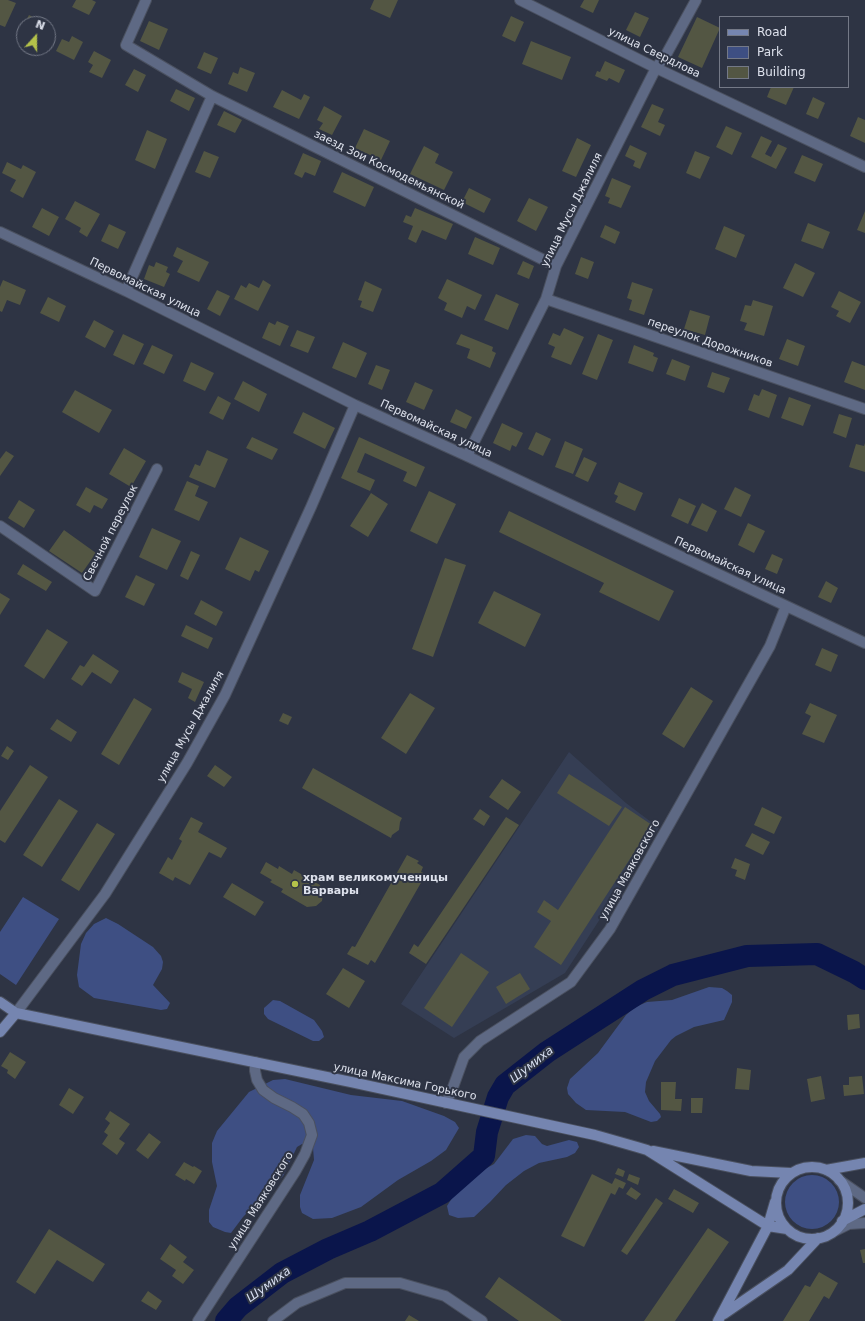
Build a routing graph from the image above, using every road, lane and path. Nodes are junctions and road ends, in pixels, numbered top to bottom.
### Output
1 (146, 0) edge
2 (520, 0) edge
3 (696, 0) edge
4 (656, 68) junction
5 (212, 96) junction
6 (865, 167) edge
7 (0, 232) edge
8 (556, 266) junction
9 (126, 291) junction
10 (546, 299) junction
11 (355, 405) junction
12 (865, 409) edge
13 (467, 456) junction
14 (157, 468) dead end
15 (0, 526) edge
16 (786, 606) junction
17 (865, 643) edge
18 (0, 1002) edge
19 (16, 1013) junction
20 (0, 1032) edge
21 (255, 1062) junction
22 (446, 1103) junction
23 (647, 1150) junction
24 (865, 1163) edge
25 (826, 1170) junction
26 (791, 1173) junction
27 (840, 1180) junction
28 (865, 1198) edge
29 (776, 1200) junction
30 (865, 1209) edge
31 (842, 1221) junction
32 (865, 1223) edge
33 (768, 1226) junction
34 (787, 1229) junction
35 (835, 1231) junction
36 (818, 1238) junction
37 (720, 1318) edge
38 (198, 1321) edge
39 (273, 1321) edge
40 (482, 1321) edge

1 - 5 street, заезд Зои Космодемьянской
2 - 4 street, улица Свердлова
3 - 4 street, улица Мусы Джалиля
4 - 6 street, улица Свердлова
4 - 8 street, улица Мусы Джалиля
5 - 8 street, заезд Зои Космодемьянской
5 - 9 street
7 - 9 street, Первомайская улица
8 - 10 street, улица Мусы Джалиля
9 - 11 street, Первомайская улица
10 - 12 street, переулок Дорожников
10 - 13 street, улица Мусы Джалиля
11 - 13 street, Первомайская улица
11 - 19 street, улица Мусы Джалиля
13 - 16 street, Первомайская улица
14 - 15 street, Свечной переулок
16 - 17 street, Первомайская улица
16 - 22 street, улица Маяковского
18 - 19 street, улица Максима Горького
19 - 20 street, улица Мусы Джалиля
19 - 21 street, улица Максима Горького
21 - 22 street, улица Максима Горького
21 - 38 street, улица Маяковского
22 - 23 street, улица Максима Горького
23 - 26 street
23 - 33 street, улица Максима Горького
24 - 25 street
25 - 26 street
25 - 27 street
26 - 29 street
27 - 28 street
27 - 31 street
29 - 33 street
29 - 34 street
30 - 31 street
31 - 35 street
32 - 35 street
33 - 34 street, улица Максима Горького
33 - 37 street
34 - 36 street, улица Максима Горького
35 - 36 street, улица Максима Горького
36 - 37 street
39 - 40 street

